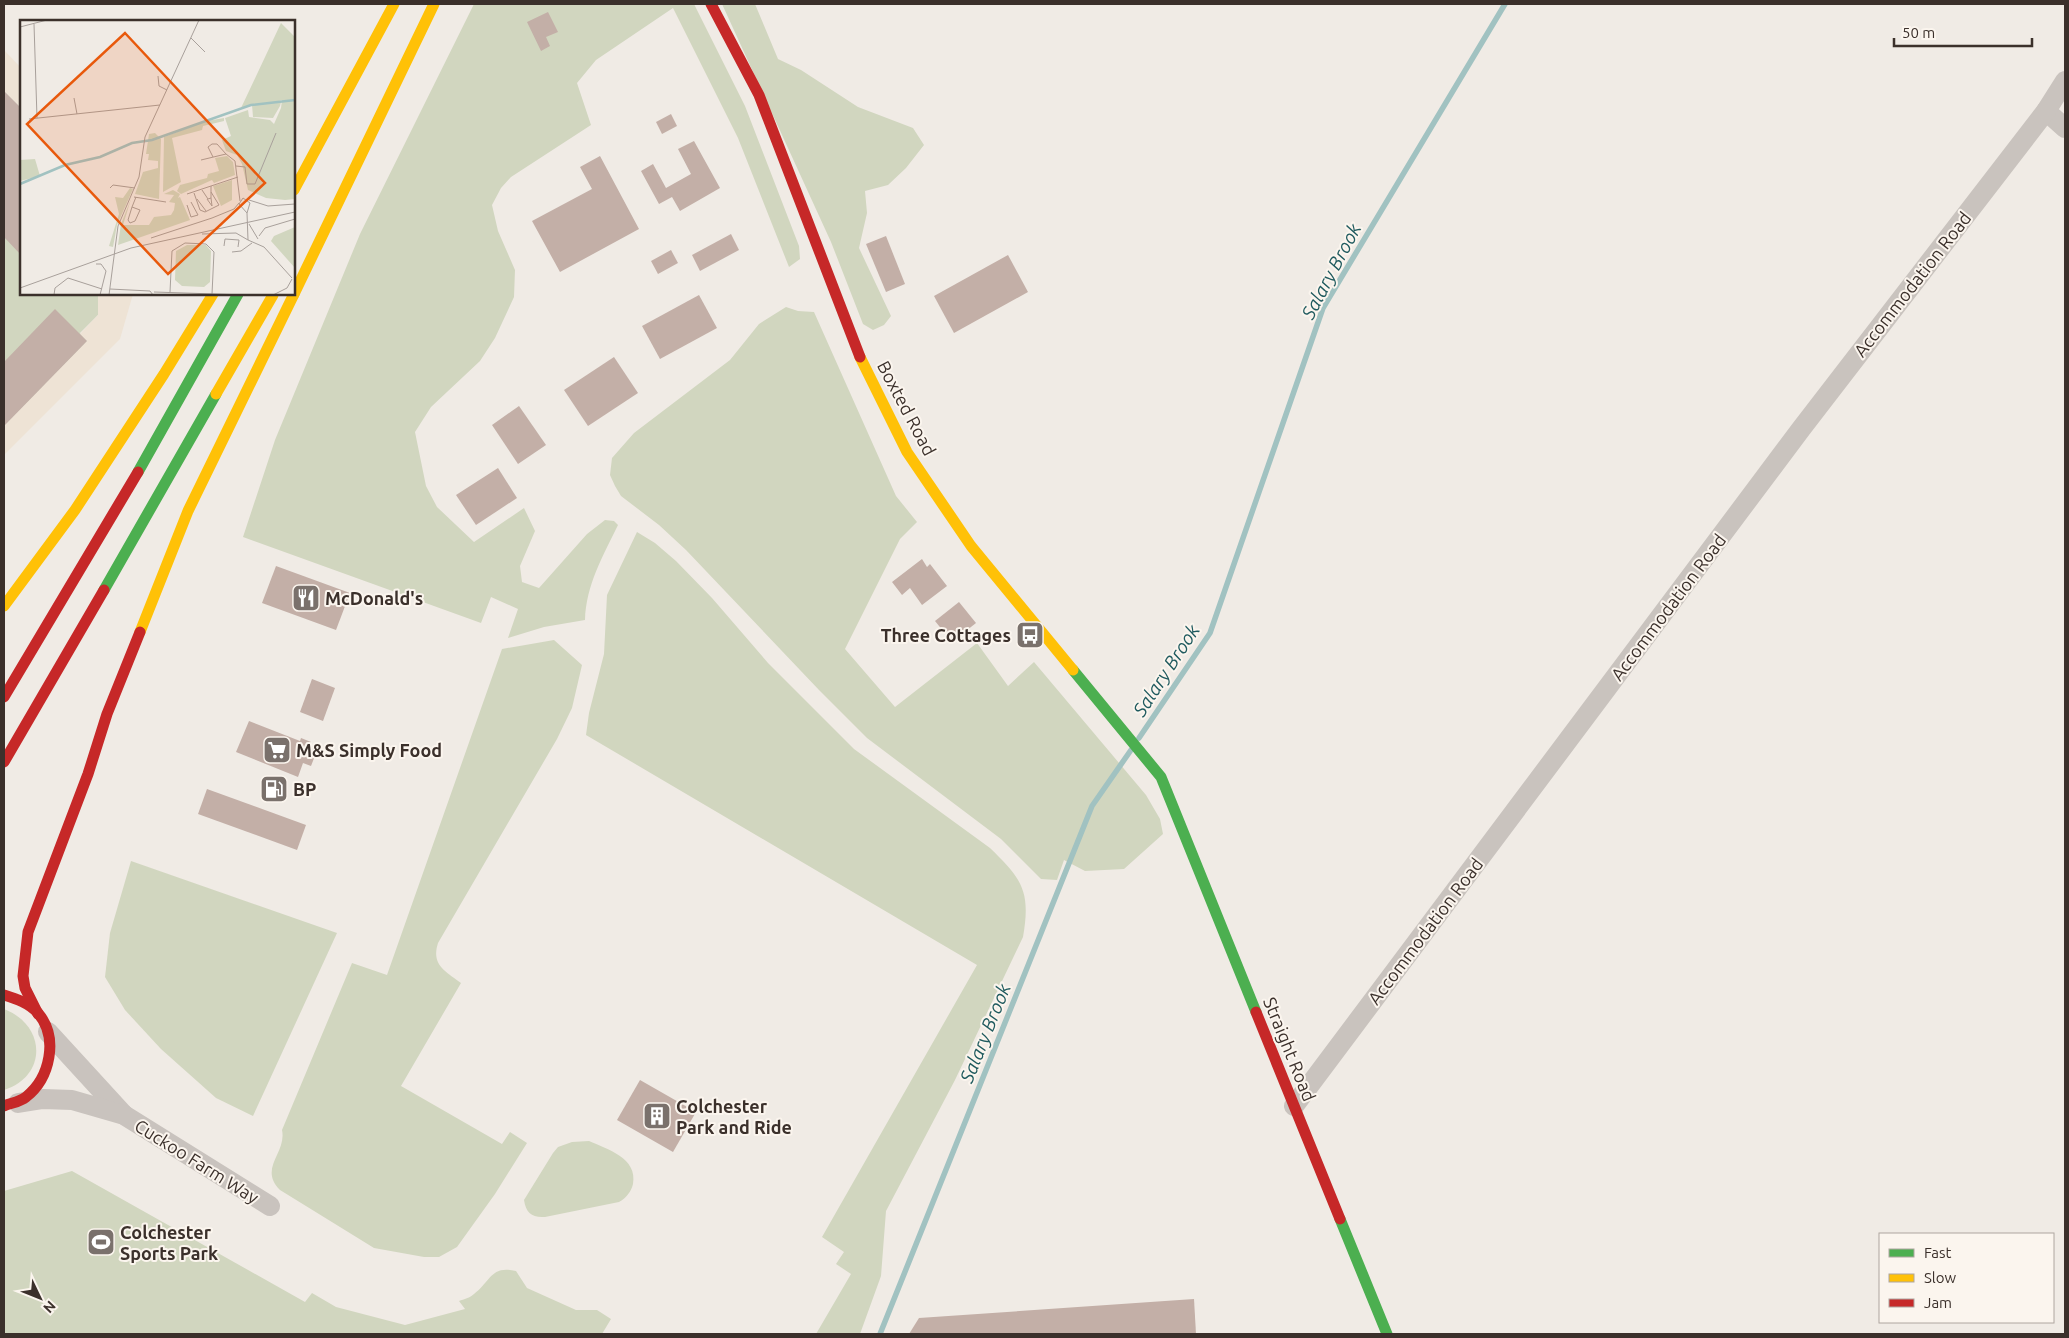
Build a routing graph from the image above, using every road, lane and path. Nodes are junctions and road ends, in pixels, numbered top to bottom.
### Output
1 (388, 4) edge
2 (394, 4) edge
3 (430, 4) edge
4 (434, 4) edge
5 (712, 4) edge
6 (2065, 81) edge
7 (324, 110) dead end
8 (2046, 111) junction
9 (2065, 128) edge
10 (341, 170) dead end
11 (295, 188) edge
12 (295, 292) edge
13 (212, 295) edge
14 (237, 295) edge
15 (273, 295) edge
16 (294, 295) edge
17 (4, 606) edge
18 (4, 697) edge
19 (4, 762) edge
20 (1161, 777) joint
21 (4, 995) edge
22 (38, 1014) junction
23 (48, 1032) junction
24 (8, 1105) edge
25 (1294, 1106) junction
26 (124, 1115) junction
27 (270, 1206) dead end
28 (1387, 1334) edge

1 - 7 main road
2 - 11 main road
3 - 10 main road
4 - 12 main road
5 - 20 main road, Boxted Road
6 - 8 street, Accommodation Road
8 - 9 street
8 - 25 street, Accommodation Road
13 - 17 main road
14 - 18 main road
15 - 19 main road
16 - 22 main road
20 - 25 main road, Straight Road
21 - 22 main road
22 - 23 main road
23 - 24 main road
23 - 26 street, Cuckoo Farm Way
24 - 26 street, Cuckoo Farm Way
25 - 28 main road, Straight Road
26 - 27 street, Cuckoo Farm Way

